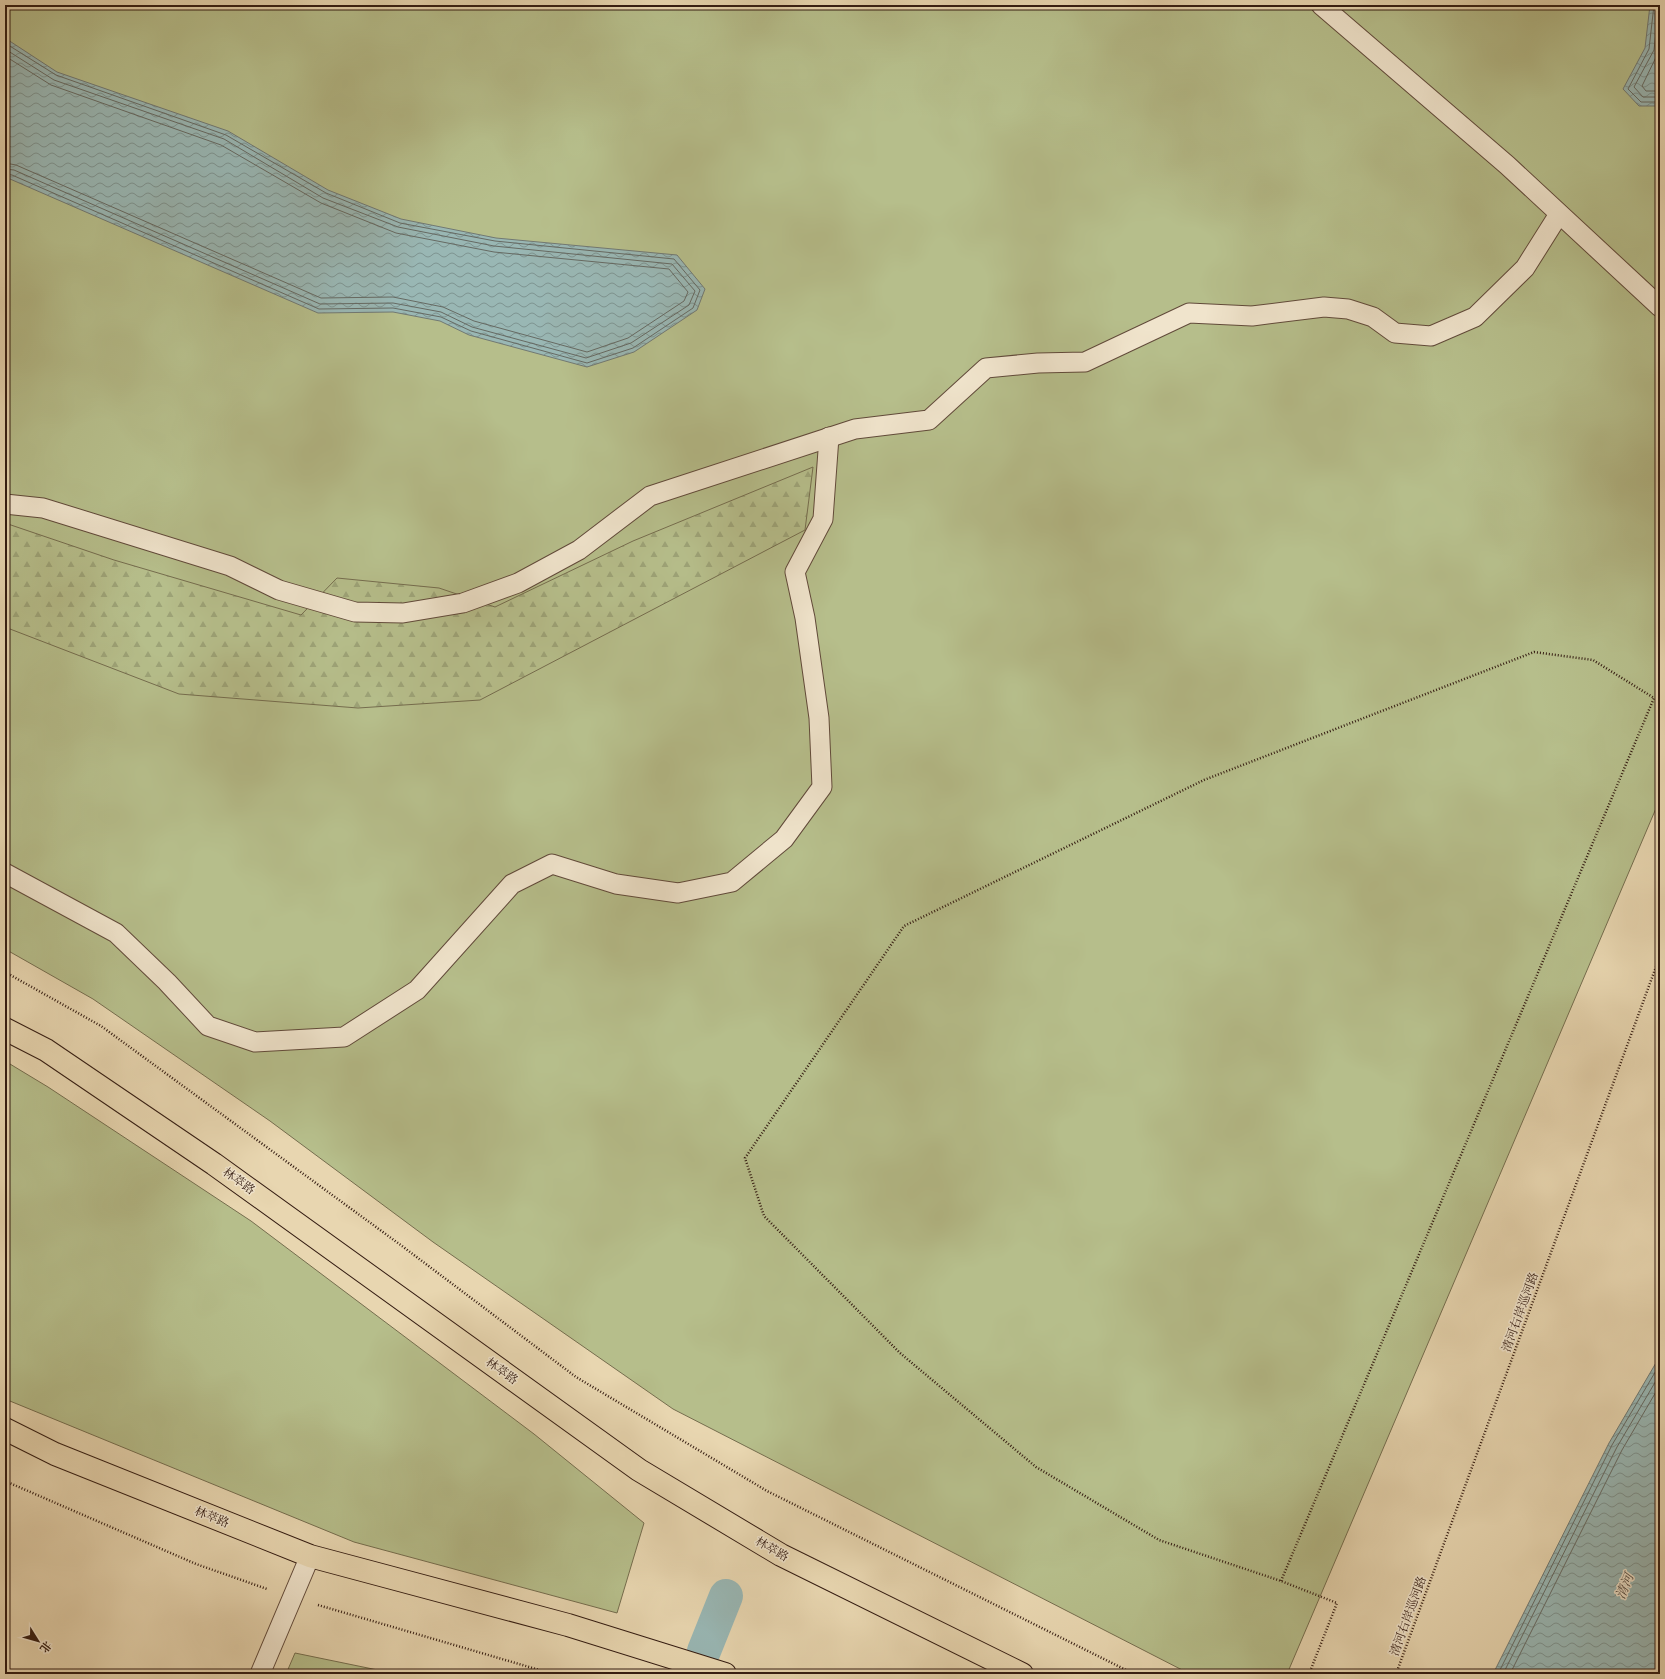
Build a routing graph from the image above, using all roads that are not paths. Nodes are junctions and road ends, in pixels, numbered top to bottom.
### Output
1 (1321, 5) edge
2 (1559, 214) junction
3 (1660, 307) edge
4 (829, 437) junction
5 (5, 504) edge
6 (5, 873) edge
7 (5, 1029) edge
8 (5, 1429) edge
9 (310, 1556) junction
10 (260, 1674) edge
11 (725, 1674) edge
12 (1022, 1674) edge

1 - 2 lane
2 - 3 lane
2 - 4 lane
4 - 5 lane
4 - 6 lane
7 - 12 main road, 林萃路
8 - 9 main road, 林萃路
9 - 10 lane
9 - 11 main road, 林萃路

